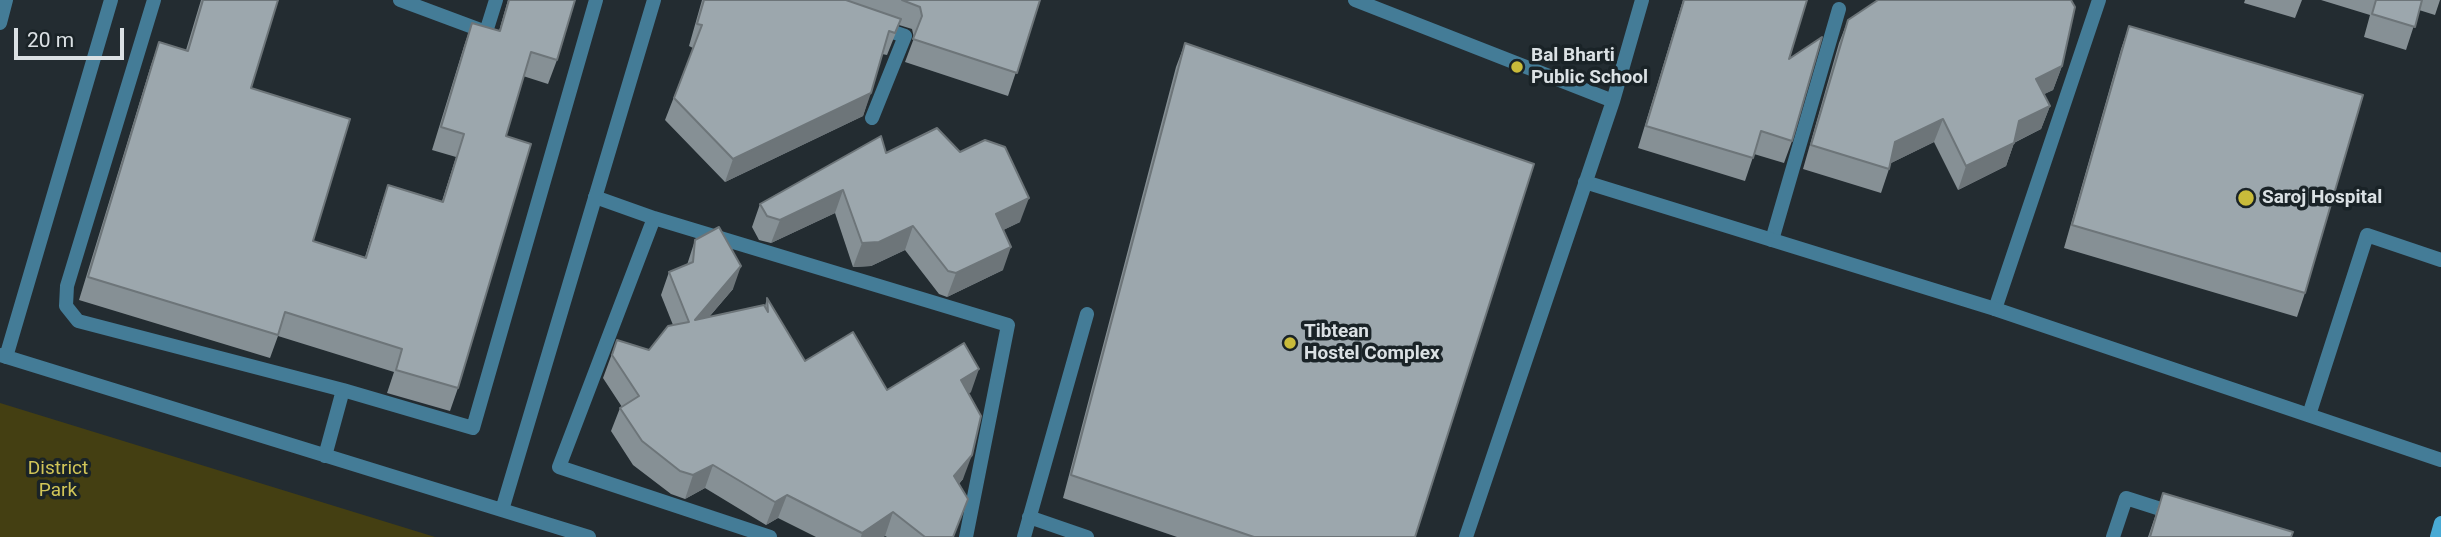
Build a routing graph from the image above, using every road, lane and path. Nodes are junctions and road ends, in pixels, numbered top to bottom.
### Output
1 (6, 0) edge
2 (111, 0) edge
3 (154, 0) edge
4 (400, 0) edge
5 (496, 0) edge
6 (596, 0) edge
7 (654, 0) edge
8 (1355, 0) edge
9 (1642, 0) edge
10 (2099, 0) edge
11 (1839, 9) dead end
12 (0, 23) edge
13 (867, 23) edge
14 (1613, 101) junction
15 (872, 118) edge
16 (1586, 182) junction
17 (595, 197) junction
18 (654, 218) junction
19 (1772, 240) junction
20 (2441, 260) edge
21 (1995, 309) junction
22 (1087, 314) dead end
23 (3, 356) edge
24 (342, 390) junction
25 (2309, 415) junction
26 (325, 456) junction
27 (2441, 460) edge
28 (502, 510) junction
29 (1029, 517) junction
30 (2187, 517) edge
31 (2441, 523) edge
32 (589, 537) edge
33 (770, 537) edge
34 (966, 537) edge
35 (1024, 537) edge
36 (1087, 537) edge
37 (1466, 537) edge
38 (2113, 537) edge
39 (2437, 537) edge

1 - 12 street
2 - 23 street
3 - 24 street
4 - 5 street
6 - 24 street
7 - 17 street
8 - 14 street
9 - 14 street
10 - 21 street
11 - 19 street
13 - 15 street
14 - 16 street
16 - 19 street
16 - 37 street
17 - 18 street
17 - 28 street
18 - 33 street
18 - 34 street
19 - 21 street
20 - 25 street
21 - 25 street
22 - 29 street
23 - 26 street
24 - 26 street
25 - 27 street
26 - 28 street
28 - 32 street
29 - 35 street
29 - 36 street
30 - 38 street
31 - 39 main road

